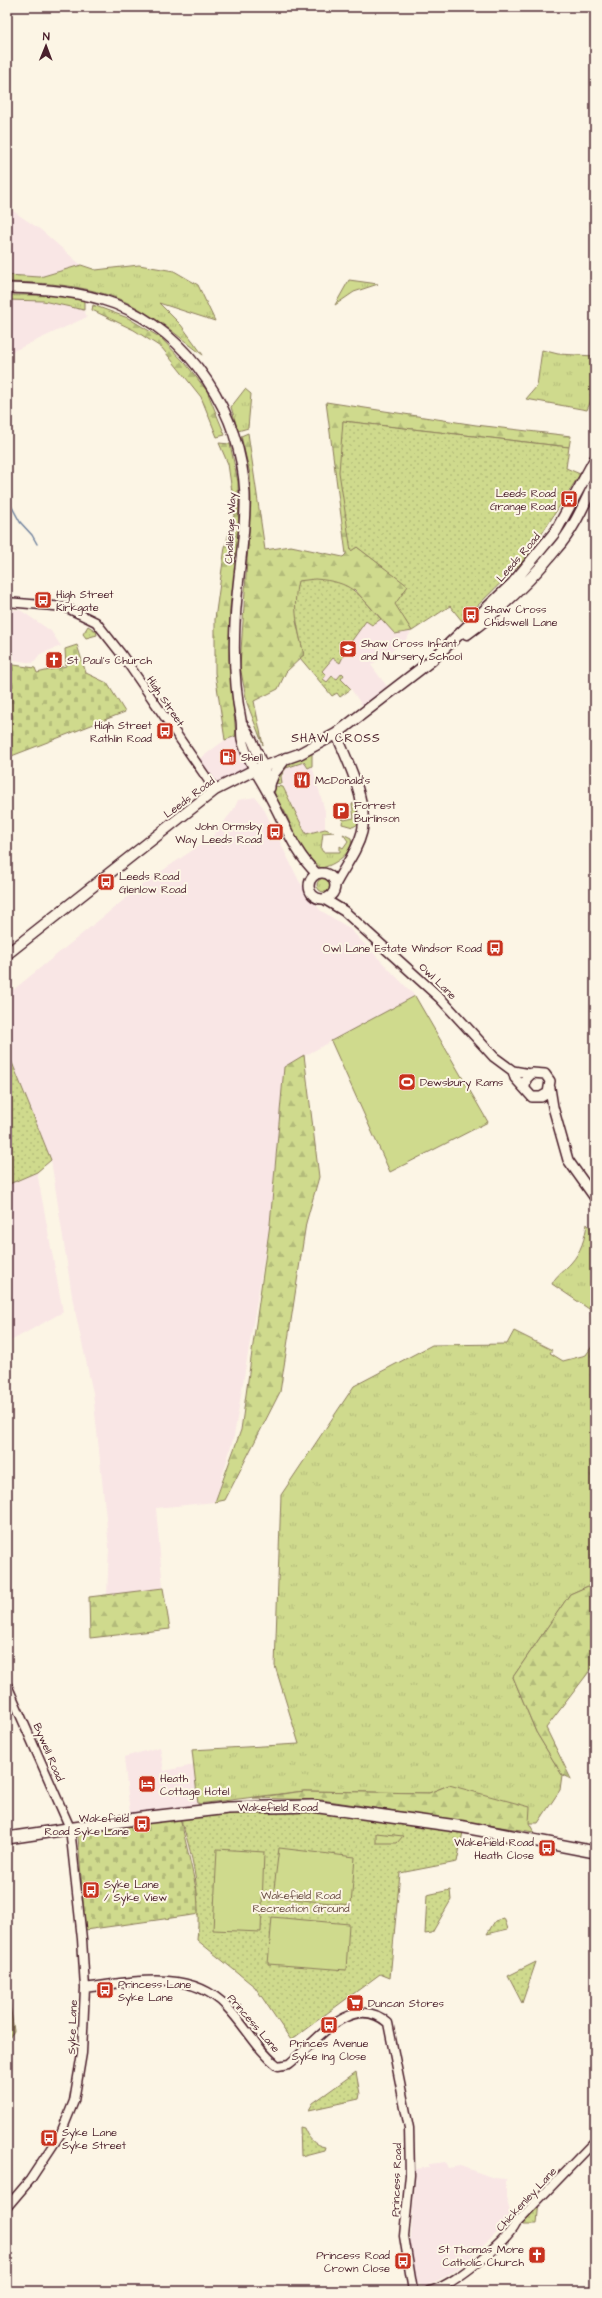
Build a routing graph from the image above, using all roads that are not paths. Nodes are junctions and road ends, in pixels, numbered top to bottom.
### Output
1 (7, 288) edge
2 (595, 459) edge
3 (595, 482) edge
4 (7, 602) edge
5 (438, 655) junction
6 (348, 725) junction
7 (336, 734) junction
8 (342, 748) junction
9 (286, 758) junction
10 (258, 768) junction
11 (270, 783) junction
12 (215, 790) junction
13 (270, 796) junction
14 (343, 868) junction
15 (327, 874) junction
16 (314, 877) junction
17 (335, 885) junction
18 (333, 894) junction
19 (324, 899) junction
20 (344, 911) junction
21 (7, 954) edge
22 (513, 1071) junction
23 (530, 1074) junction
24 (525, 1087) junction
25 (550, 1088) junction
26 (542, 1097) junction
27 (553, 1108) junction
28 (595, 1198) edge
29 (7, 1685) edge
30 (70, 1828) junction
31 (7, 1838) edge
32 (595, 1852) edge
33 (84, 1988) junction
34 (388, 2023) joint
35 (595, 2141) edge
36 (7, 2207) edge
37 (413, 2291) edge
38 (429, 2291) edge

1 - 10 main road, Challenge Way
2 - 5 main road, Leeds Road
3 - 5 main road, Leeds Road
4 - 12 street, High Street
5 - 6 main road, Leeds Road
6 - 7 main road, Leeds Road
6 - 8 main road
7 - 8 main road
7 - 9 main road, Leeds Road
8 - 14 main road
9 - 10 main road, Leeds Road
9 - 11 main road
10 - 11 main road
10 - 12 main road, Leeds Road
10 - 13 main road
11 - 13 main road
12 - 21 main road, Leeds Road
13 - 16 main road
14 - 15 main road
14 - 17 main road
15 - 16 main road
15 - 17 main road
16 - 19 main road
17 - 18 main road
18 - 19 main road
18 - 20 main road
19 - 20 main road
20 - 22 main road, Owl Lane
22 - 23 main road, Owl Lane
22 - 24 main road, Owl Lane
23 - 24 main road
23 - 25 main road, Owl Lane
24 - 26 main road, Owl Lane
25 - 26 main road
25 - 27 main road, Owl Lane
26 - 27 main road, Owl Lane
27 - 28 main road, Owl Lane
29 - 30 street, Bywell Road
30 - 31 highway, Wakefield Road
30 - 32 highway, Wakefield Road
30 - 33 street, Syke Lane
33 - 34 street, Princess Lane
33 - 36 street, Syke Lane
34 - 37 street, Princess Road
35 - 38 street, Chickenley Lane

